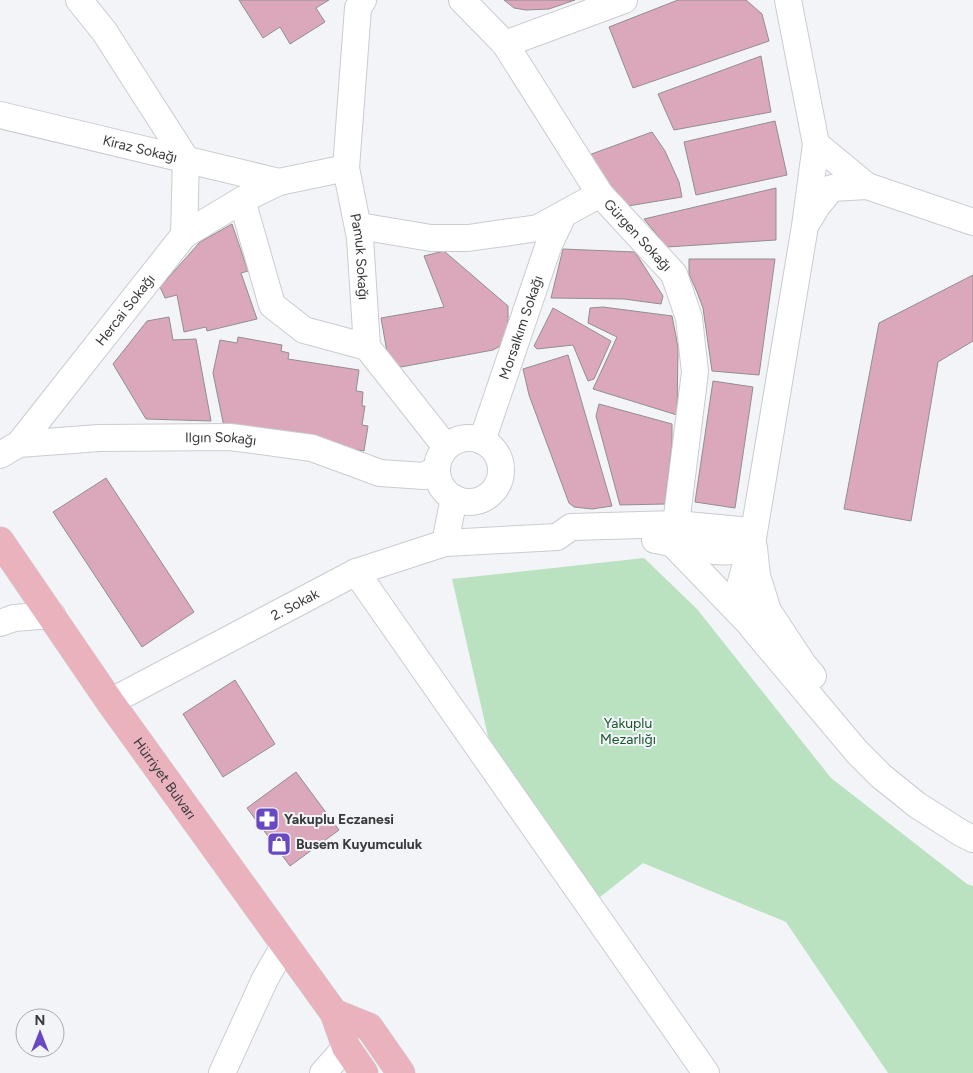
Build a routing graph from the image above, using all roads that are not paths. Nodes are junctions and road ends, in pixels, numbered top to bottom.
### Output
1 (79, 0) edge
2 (363, 0) edge
3 (462, 0) edge
4 (624, 0) edge
5 (788, 0) edge
6 (505, 44) junction
7 (0, 115) edge
8 (816, 144) junction
9 (186, 159) junction
10 (346, 168) junction
11 (279, 182) junction
12 (867, 186) junction
13 (600, 194) junction
14 (242, 200) junction
15 (563, 215) junction
16 (973, 222) edge
17 (359, 226) junction
18 (804, 226) junction
19 (184, 235) junction
20 (367, 347) junction
21 (482, 441) junction
22 (9, 449) edge
23 (442, 458) junction
24 (454, 498) junction
25 (674, 533) junction
26 (753, 538) junction
27 (0, 541) edge
28 (445, 543) junction
29 (356, 572) junction
30 (52, 616) junction
31 (0, 623) edge
32 (752, 626) junction
33 (110, 702) junction
34 (973, 822) edge
35 (973, 839) edge
36 (285, 944) junction
37 (334, 1012) junction
38 (346, 1047) junction
39 (222, 1073) edge
40 (323, 1073) edge
41 (364, 1073) edge
42 (401, 1073) edge
43 (706, 1073) edge

1 - 9 street
2 - 10 street, Pamuk Sokağı
3 - 6 street, Gürgen Sokağı
4 - 6 street
5 - 8 street
6 - 13 street, Gürgen Sokağı
7 - 9 street, Kiraz Sokağı
8 - 12 street
8 - 18 street
9 - 11 street, Kiraz Sokağı
9 - 19 street
10 - 11 street
10 - 17 street, Pamuk Sokağı
11 - 14 street
12 - 16 street
12 - 18 street
13 - 15 street
13 - 25 street, Gürgen Sokağı
14 - 19 street
14 - 20 street
15 - 17 street
15 - 21 street, Morsalkım Sokağı
17 - 20 street, Pamuk Sokağı
18 - 26 street
19 - 22 street, Hercai Sokağı
20 - 23 street
21 - 23 street
21 - 24 street
22 - 23 street, Ilgın Sokağı
23 - 24 street
24 - 28 street
25 - 26 street
25 - 28 street, 2. Sokak
25 - 32 street
26 - 32 street
26 - 34 street
27 - 30 main road, Hürriyet Bulvarı
28 - 29 street, 2. Sokak
29 - 33 street, 2. Sokak
29 - 43 street
30 - 31 street
30 - 33 main road, Hürriyet Bulvarı
32 - 35 street
33 - 36 main road, Hürriyet Bulvarı
36 - 37 main road, Hürriyet Bulvarı
36 - 39 street
37 - 38 main road, Hürriyet Bulvarı
37 - 42 main road
38 - 40 street
38 - 41 main road, Hürriyet Bulvarı

